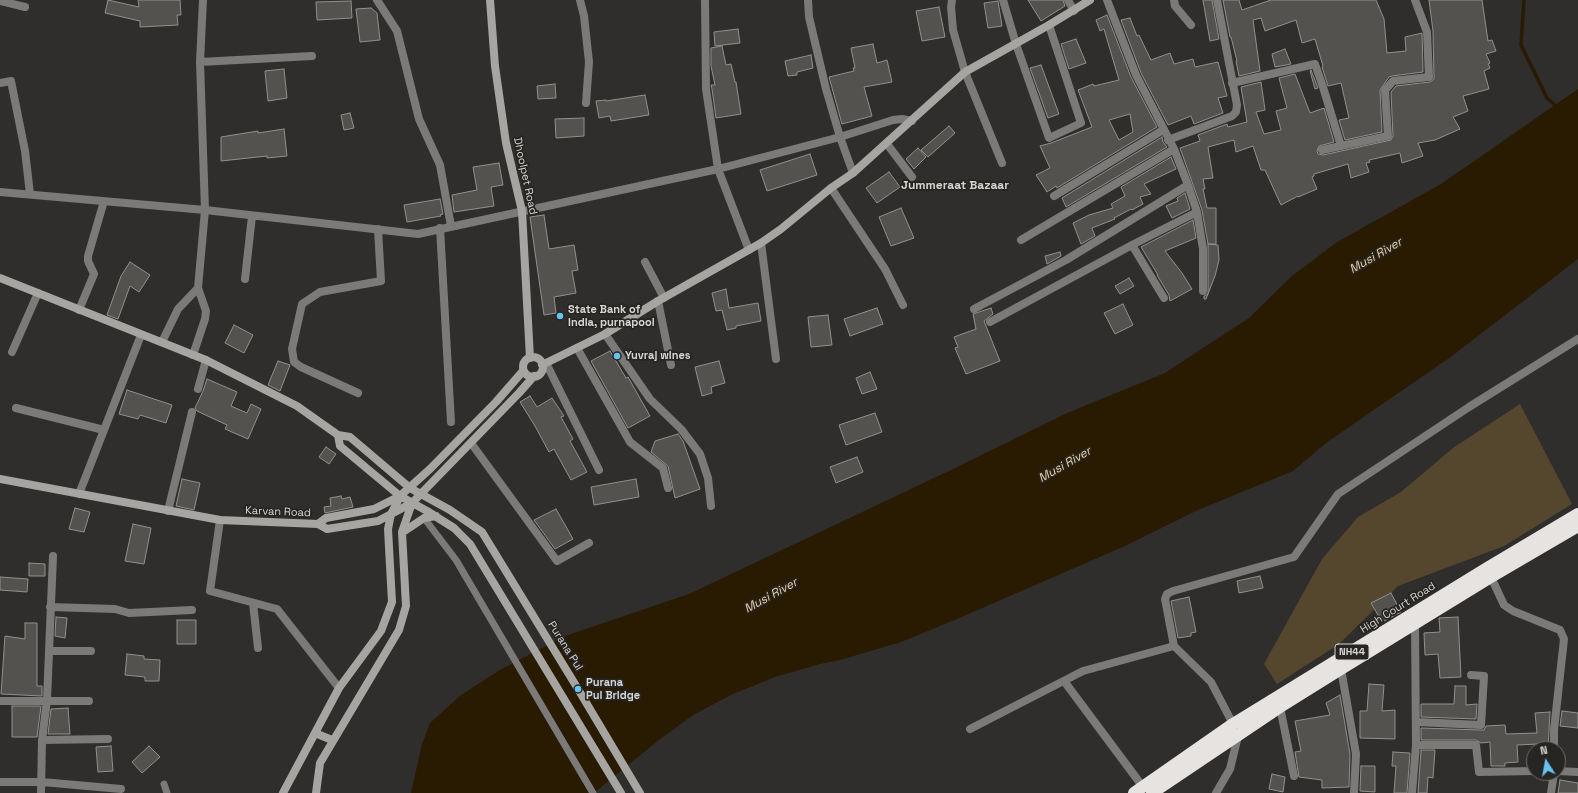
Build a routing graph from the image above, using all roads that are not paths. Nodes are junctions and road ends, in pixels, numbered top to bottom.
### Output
1 (203, 0) edge
2 (377, 0) edge
3 (490, 0) edge
4 (580, 0) edge
5 (705, 0) edge
6 (808, 0) edge
7 (952, 0) edge
8 (1003, 0) edge
9 (1068, 0) edge
10 (1090, 0) edge
11 (1107, 0) edge
12 (1174, 0) edge
13 (1217, 0) edge
14 (1415, 0) edge
15 (0, 1) edge
16 (25, 7) dead end
17 (1074, 10) junction
18 (1049, 25) junction
19 (1191, 25) dead end
20 (1016, 44) junction
21 (312, 56) dead end
22 (200, 62) junction
23 (965, 72) junction
24 (0, 83) edge
25 (1232, 83) junction
26 (586, 103) dead end
27 (912, 121) junction
28 (1163, 130) junction
29 (840, 137) junction
30 (1168, 140) junction
31 (886, 144) junction
32 (1340, 146) junction
33 (1174, 149) junction
34 (1322, 150) dead end
35 (1002, 163) dead end
36 (718, 170) junction
37 (853, 173) junction
38 (912, 177) dead end
39 (1188, 185) junction
40 (831, 188) junction
41 (0, 192) edge
42 (30, 194) junction
43 (1054, 196) dead end
44 (104, 201) junction
45 (205, 210) junction
46 (522, 211) junction
47 (1197, 212) junction
48 (252, 216) junction
49 (451, 226) junction
50 (440, 228) junction
51 (378, 229) junction
52 (1021, 240) dead end
53 (761, 243) junction
54 (1132, 245) junction
55 (749, 250) junction
56 (645, 262) dead end
57 (0, 278) edge
58 (245, 279) dead end
59 (198, 288) junction
60 (1203, 291) dead end
61 (38, 293) junction
62 (1164, 298) dead end
63 (661, 300) junction
64 (902, 305) dead end
65 (974, 309) dead end
66 (79, 310) junction
67 (990, 322) dead end
68 (605, 334) junction
69 (141, 335) junction
70 (1578, 339) edge
71 (162, 342) junction
72 (577, 348) junction
73 (12, 352) dead end
74 (193, 355) junction
75 (530, 358) junction
76 (776, 358) dead end
77 (206, 360) junction
78 (544, 364) junction
79 (671, 365) dead end
80 (523, 371) junction
81 (534, 376) junction
82 (198, 389) dead end
83 (358, 393) dead end
84 (16, 408) dead end
85 (192, 412) dead end
86 (451, 422) dead end
87 (104, 430) junction
88 (338, 435) junction
89 (471, 443) junction
90 (599, 470) dead end
91 (0, 479) edge
92 (410, 488) junction
93 (668, 488) dead end
94 (79, 494) junction
95 (420, 494) junction
96 (400, 496) junction
97 (412, 503) junction
98 (711, 506) dead end
99 (168, 511) junction
100 (390, 514) junction
101 (1578, 514) edge
102 (436, 516) junction
103 (424, 518) junction
104 (220, 520) junction
105 (318, 524) junction
106 (1578, 526) edge
107 (402, 532) junction
108 (589, 543) dead end
109 (53, 556) dead end
110 (1490, 577) junction
111 (253, 603) junction
112 (50, 607) junction
113 (192, 610) dead end
114 (1415, 624) junction
115 (1174, 646) junction
116 (258, 648) dead end
117 (49, 651) junction
118 (91, 651) dead end
119 (1341, 669) junction
120 (1471, 675) dead end
121 (1064, 681) junction
122 (339, 688) junction
123 (48, 700) junction
124 (89, 700) dead end
125 (0, 701) edge
126 (1280, 707) junction
127 (1416, 722) junction
128 (1233, 724) junction
129 (970, 729) dead end
130 (315, 733) junction
131 (1238, 736) junction
132 (42, 740) junction
133 (108, 740) dead end
134 (332, 740) junction
135 (1554, 741) edge
136 (1416, 745) junction
137 (1526, 771) edge
138 (1566, 771) edge
139 (1578, 772) edge
140 (1294, 776) dead end
141 (1553, 781) edge
142 (0, 782) edge
143 (42, 782) junction
144 (164, 784) dead end
145 (121, 789) dead end
146 (1143, 791) edge
147 (41, 793) edge
148 (167, 793) edge
149 (282, 793) edge
150 (316, 793) edge
151 (593, 793) edge
152 (621, 793) edge
153 (640, 793) edge
154 (1216, 793) edge
155 (1354, 793) edge
156 (1412, 793) edge
157 (1551, 793) edge

1 - 22 street
2 - 49 street
3 - 46 main road, Dhoolpet Road
4 - 26 street
5 - 36 street
6 - 29 street
7 - 23 street
8 - 20 street
9 - 17 street
10 - 17 main road
11 - 28 street
12 - 19 street
13 - 25 street
14 - 32 street
15 - 16 street
17 - 18 main road
18 - 20 main road
18 - 20 street
20 - 23 main road
21 - 22 street
22 - 45 street
23 - 27 main road
23 - 35 street
24 - 42 street
25 - 30 street
25 - 32 street
27 - 29 street
27 - 31 main road
28 - 30 street
28 - 43 street
29 - 36 street
29 - 37 street
30 - 33 street
31 - 37 main road
31 - 38 street
32 - 34 street
33 - 39 street
33 - 52 street
36 - 46 street
36 - 55 street
37 - 40 main road
39 - 47 street
39 - 65 street
40 - 53 main road
40 - 64 street
41 - 42 street
42 - 44 street
44 - 45 street
44 - 66 street
45 - 48 street
45 - 59 street
46 - 49 street
46 - 75 main road, Dhoolpet Road
47 - 54 street
47 - 60 street
48 - 51 street
48 - 58 street
49 - 50 street
50 - 51 street
50 - 86 street
51 - 83 street
53 - 55 main road
53 - 76 street
54 - 62 street
54 - 67 street
55 - 63 main road
56 - 63 street
57 - 61 main road
59 - 71 street
59 - 74 street
61 - 66 main road
61 - 73 street
63 - 68 main road
63 - 79 street
66 - 69 main road
68 - 72 main road
68 - 98 street
69 - 71 main road
69 - 87 street
70 - 115 street
71 - 74 main road
72 - 78 main road
72 - 93 street
74 - 77 main road
75 - 78 main road
75 - 80 main road
77 - 82 street
77 - 88 main road
78 - 81 main road
78 - 90 street
80 - 81 main road
80 - 92 main road, Karvan Road
81 - 89 main road
84 - 87 street
85 - 99 street
87 - 94 street
88 - 92 main road
88 - 96 main road
89 - 95 main road
89 - 108 street
91 - 94 main road, Karvan Road
92 - 95 main road
92 - 96 main road, Karvan Road
94 - 99 main road, Karvan Road
95 - 97 main road
95 - 153 main road, Purana Pul
96 - 97 main road
96 - 100 main road
96 - 105 main road, Karvan Road
97 - 100 main road
97 - 102 main road
97 - 107 main road
99 - 104 main road, Karvan Road
100 - 105 main road
100 - 122 main road
101 - 128 highway, High Court Road / NH44
102 - 103 main road
102 - 152 main road
103 - 107 main road
103 - 151 lane
104 - 105 main road, Karvan Road
104 - 111 street
106 - 110 highway, High Court Road / NH44
107 - 134 main road
109 - 112 street
110 - 114 highway, High Court Road / NH44
110 - 135 street
111 - 116 street
111 - 122 street
112 - 113 street
112 - 117 street
114 - 119 highway, High Court Road / NH44
114 - 127 street
115 - 121 street
115 - 128 street
117 - 118 street
117 - 123 street
119 - 126 highway, High Court Road / NH44
119 - 155 street
120 - 127 street
121 - 129 street
121 - 146 street
122 - 130 main road
123 - 124 street
123 - 125 street
123 - 132 street
126 - 131 highway, High Court Road / NH44
126 - 140 street
127 - 136 street
128 - 131 street
128 - 146 highway, High Court Road / NH44
130 - 134 main road
130 - 149 main road
131 - 146 highway, High Court Road / NH44
131 - 154 street
132 - 133 street
132 - 143 street
134 - 150 main road
136 - 137 street
136 - 156 street
138 - 139 street
141 - 157 street
142 - 143 street
143 - 145 street
143 - 147 street
144 - 148 lane

